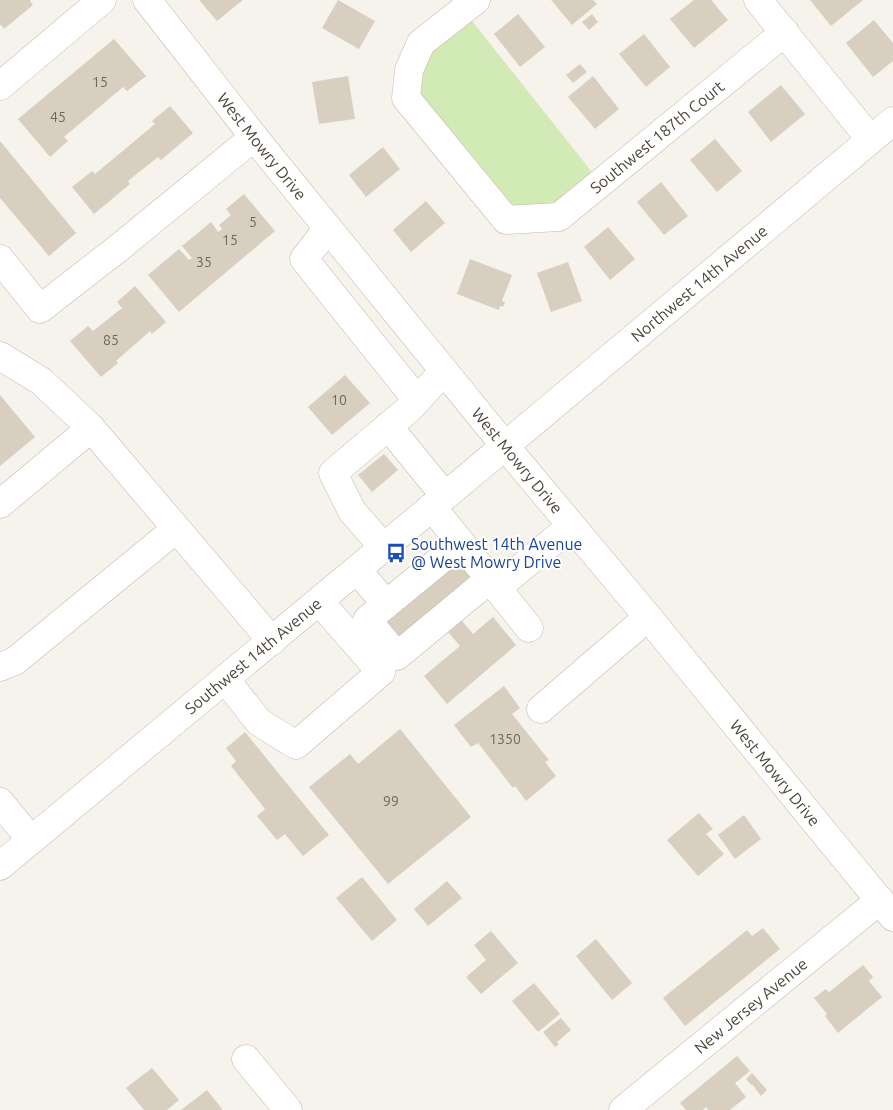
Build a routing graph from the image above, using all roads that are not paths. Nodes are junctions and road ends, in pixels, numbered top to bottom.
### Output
1 (102, 0) edge
2 (147, 0) edge
3 (476, 0) edge
4 (758, 0) edge
5 (785, 32) junction
6 (0, 86) edge
7 (893, 121) edge
8 (254, 137) junction
9 (870, 139) junction
10 (328, 228) junction
11 (0, 259) edge
12 (0, 356) edge
13 (444, 371) junction
14 (417, 400) junction
15 (388, 426) junction
16 (91, 428) junction
17 (505, 446) junction
18 (439, 502) junction
19 (0, 504) edge
20 (571, 526) junction
21 (176, 529) junction
22 (460, 543) junction
23 (384, 548) junction
24 (357, 570) junction
25 (493, 584) junction
26 (319, 601) junction
27 (386, 604) junction
28 (648, 617) junction
29 (529, 628) dead end
30 (272, 640) junction
31 (0, 667) edge
32 (225, 679) junction
33 (541, 709) dead end
34 (0, 802) edge
35 (32, 840) junction
36 (0, 866) edge
37 (889, 910) edge
38 (246, 1060) dead end
39 (288, 1110) edge
40 (623, 1110) edge

1 - 6 street
2 - 8 street, West Mowry Drive
3 - 5 street, Southwest 187th Court
4 - 5 street
5 - 9 street
7 - 9 street, Northwest 14th Avenue
8 - 10 street, West Mowry Drive
8 - 11 street
9 - 17 street, Northwest 14th Avenue
10 - 13 street, West Mowry Drive
10 - 14 street
12 - 16 street
13 - 14 street
13 - 17 street, West Mowry Drive
14 - 15 street
15 - 18 street
15 - 23 street
16 - 19 street
16 - 21 street
17 - 18 street, Southwest 14th Avenue
17 - 20 street, West Mowry Drive
18 - 22 street
18 - 23 street, Southwest 14th Avenue
20 - 25 street
20 - 28 street, West Mowry Drive
21 - 30 street
21 - 31 street
22 - 25 street
22 - 27 street
23 - 24 street, Southwest 14th Avenue
24 - 26 street, Southwest 14th Avenue
24 - 27 street
25 - 27 street
25 - 29 street
26 - 30 street, Southwest 14th Avenue
26 - 32 street
28 - 33 street
28 - 37 street, West Mowry Drive
30 - 32 street, Southwest 14th Avenue
32 - 35 street, Southwest 14th Avenue
34 - 35 street
35 - 36 street, Southwest 14th Avenue
37 - 40 street, New Jersey Avenue
38 - 39 street

